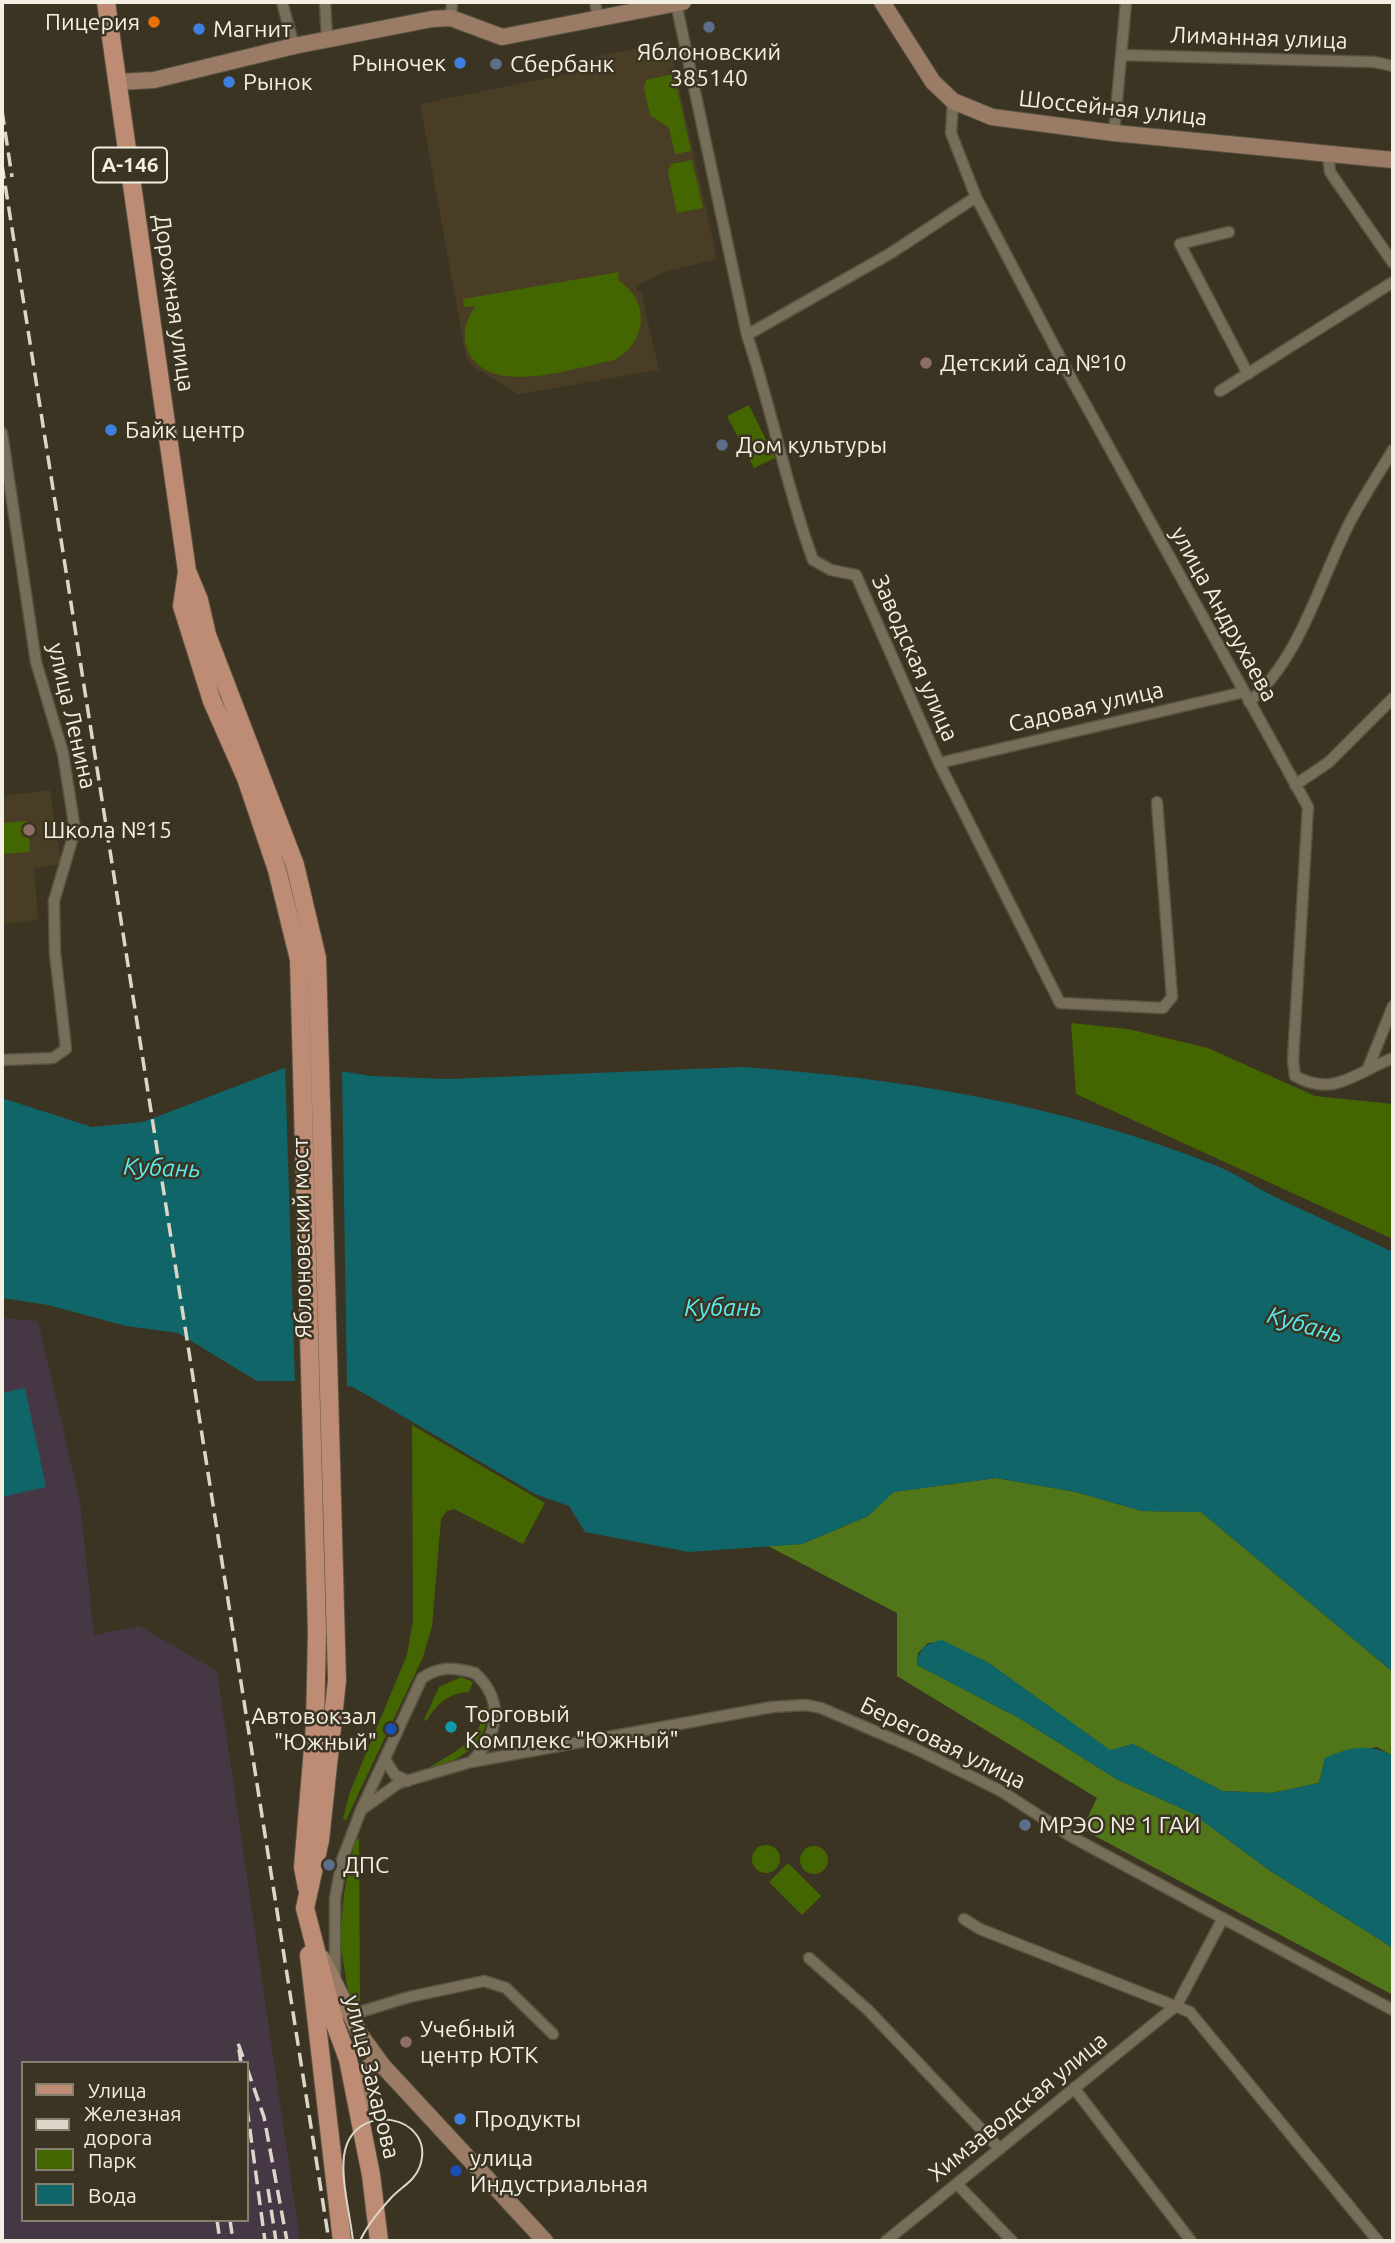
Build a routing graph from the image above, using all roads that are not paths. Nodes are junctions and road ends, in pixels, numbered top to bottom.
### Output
1 (106, 2) edge
2 (282, 2) edge
3 (325, 2) edge
4 (595, 2) edge
5 (882, 2) edge
6 (1126, 2) edge
7 (679, 3) edge
8 (452, 10) edge
9 (598, 19) junction
10 (327, 39) junction
11 (294, 46) junction
12 (1122, 55) junction
13 (1393, 66) edge
14 (118, 82) junction
15 (953, 101) junction
16 (1114, 133) junction
17 (1328, 153) junction
18 (1393, 160) edge
19 (976, 197) junction
20 (1229, 232) dead end
21 (1393, 263) edge
22 (1393, 282) edge
23 (747, 335) junction
24 (1248, 374) junction
25 (1220, 391) dead end
26 (2, 433) edge
27 (1393, 450) edge
28 (5, 484) edge
29 (187, 571) junction
30 (1244, 692) junction
31 (1393, 698) edge
32 (1249, 702) junction
33 (939, 763) junction
34 (1295, 785) junction
35 (1157, 802) dead end
36 (295, 865) joint
37 (277, 870) joint
38 (1393, 1006) edge
39 (1393, 1058) edge
40 (2, 1060) edge
41 (1368, 1068) junction
42 (316, 1611) joint
43 (335, 1612) joint
44 (386, 1760) junction
45 (471, 1762) junction
46 (410, 1781) junction
47 (361, 1810) junction
48 (307, 1888) junction
49 (1223, 1918) junction
50 (964, 1919) dead end
51 (308, 1927) junction
52 (809, 1958) dead end
53 (335, 1982) junction
54 (1177, 2005) junction
55 (1393, 2010) edge
56 (342, 2020) junction
57 (553, 2034) dead end
58 (316, 2037) junction
59 (348, 2059) junction
60 (319, 2063) junction
61 (383, 2066) junction
62 (1074, 2088) junction
63 (360, 2114) junction
64 (1000, 2149) junction
65 (957, 2184) junction
66 (342, 2241) edge
67 (379, 2241) edge
68 (545, 2241) edge
69 (886, 2241) edge
70 (1012, 2241) edge
71 (1191, 2241) edge
72 (1378, 2241) edge

1 - 14 main road, Дорожная улица / А-146
2 - 11 street
3 - 10 street
4 - 9 street
5 - 15 main road, Шоссейная улица
6 - 12 street
7 - 9 main road
7 - 23 street, Заводская улица
8 - 9 main road
8 - 10 main road
10 - 11 main road
11 - 14 main road
12 - 13 street, Лиманная улица
12 - 16 street
14 - 29 main road, Дорожная улица / А-146
15 - 16 main road, Шоссейная улица
15 - 19 street, улица Андрухаева
16 - 17 main road, Шоссейная улица
17 - 18 main road, Шоссейная улица
17 - 21 street
19 - 23 street
19 - 30 street, улица Андрухаева
20 - 24 street
22 - 24 street
23 - 33 street, Заводская улица
24 - 25 street
26 - 28 street, улица Ленина
27 - 32 street
28 - 40 street, улица Ленина
29 - 36 main road, Дорожная улица
29 - 37 main road, Дорожная улица
30 - 32 street, улица Андрухаева
30 - 33 street, Садовая улица
31 - 34 street
32 - 34 street, улица Андрухаева
33 - 35 street, Заводская улица
34 - 41 street, улица Андрухаева
36 - 43 main road, Яблоновский мост
37 - 42 main road, Яблоновский мост
38 - 41 street
39 - 41 street, улица Андрухаева
42 - 48 main road, улица Захарова
43 - 48 main road, улица Захарова
44 - 45 street
44 - 46 street
44 - 47 street
45 - 46 street, Береговая улица
45 - 49 street, Береговая улица
46 - 47 street, Береговая улица
47 - 53 street
48 - 51 main road, улица Захарова
49 - 54 street, Химзаводская улица
49 - 55 street, Береговая улица
50 - 54 street
51 - 53 main road
51 - 56 main road, улица Захарова
51 - 58 main road, улица Захарова
52 - 64 street
53 - 56 main road
54 - 62 street, Химзаводская улица
54 - 72 street
56 - 57 street
56 - 58 main road
56 - 59 main road, улица Захарова
56 - 61 main road
58 - 60 main road, улица Захарова
59 - 60 main road
59 - 63 main road, улица Захарова
60 - 66 main road, улица Захарова
61 - 63 main road
61 - 68 main road
62 - 64 street, Химзаводская улица
62 - 71 street
63 - 67 main road, улица Захарова
64 - 65 street, Химзаводская улица
65 - 69 street, Химзаводская улица
65 - 70 street

